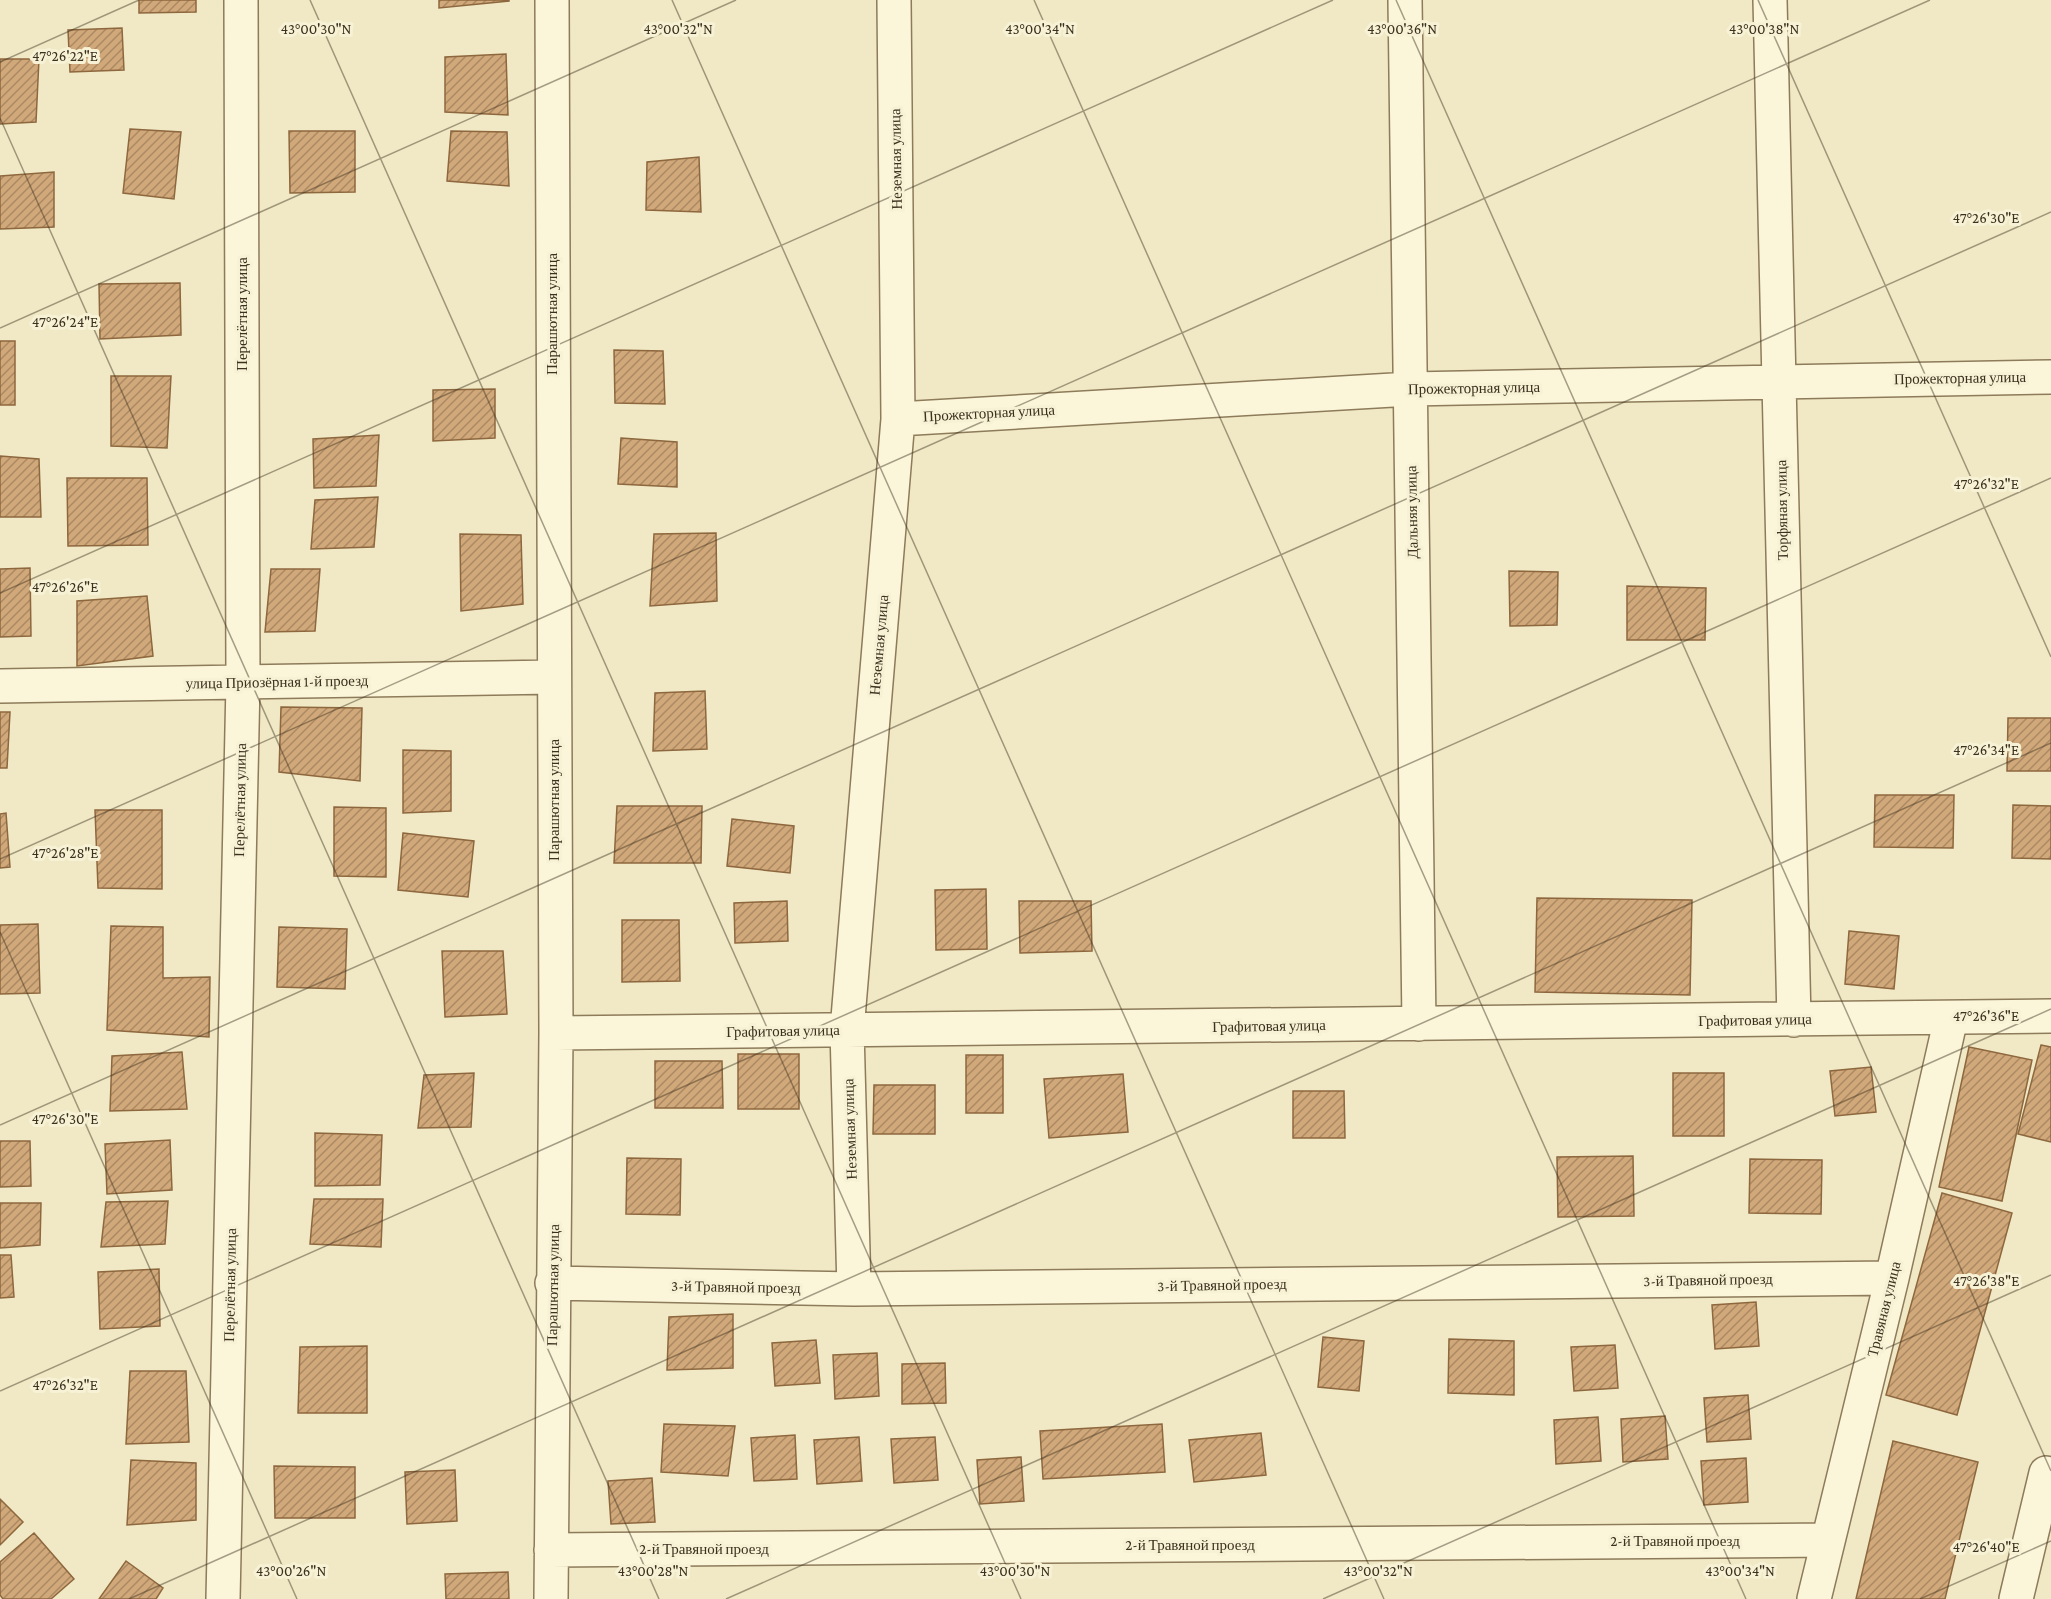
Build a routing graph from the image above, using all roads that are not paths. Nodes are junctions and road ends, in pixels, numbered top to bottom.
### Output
1 (241, 0) edge
2 (552, 0) edge
3 (894, 0) edge
4 (1405, 0) edge
5 (1770, 0) edge
6 (2051, 377) edge
7 (1779, 382) junction
8 (1410, 389) junction
9 (898, 419) junction
10 (553, 677) junction
11 (243, 683) junction
12 (0, 686) edge
13 (2051, 1016) edge
14 (1966, 1018) junction
15 (1794, 1020) junction
16 (1419, 1024) junction
17 (847, 1030) junction
18 (556, 1033) junction
19 (1892, 1278) junction
20 (552, 1284) junction
21 (854, 1289) junction
22 (2046, 1473) dead end
23 (1828, 1540) junction
24 (551, 1550) junction
25 (223, 1599) edge
26 (551, 1599) edge
27 (1814, 1599) edge
28 (2016, 1599) edge

1 - 11 street, Перелётная улица
2 - 10 street, Парашютная улица
3 - 9 street, Неземная улица
4 - 8 street, Дальняя улица
5 - 7 street, Торфяная улица
6 - 7 street, Прожекторная улица
7 - 8 street, Прожекторная улица
7 - 15 street, Торфяная улица
8 - 9 street, Прожекторная улица
8 - 16 street, Дальняя улица
9 - 17 street, Неземная улица
10 - 11 street, улица Приозёрная 1-й проезд
10 - 18 street, Парашютная улица
11 - 12 street, улица Приозёрная 1-й проезд
11 - 25 street, Перелётная улица
13 - 14 street, Графитовая улица
14 - 15 street, Графитовая улица
14 - 19 street, Травяная улица
15 - 16 street, Графитовая улица
16 - 17 street, Графитовая улица
17 - 18 street, Графитовая улица
17 - 21 street, Неземная улица
18 - 20 street, Парашютная улица
19 - 21 street, 3-й Травяной проезд
19 - 23 street, Травяная улица
20 - 21 street, 3-й Травяной проезд
20 - 24 street, Парашютная улица
22 - 28 street
23 - 24 street, 2-й Травяной проезд
23 - 27 street, Травяная улица
24 - 26 street, Парашютная улица

